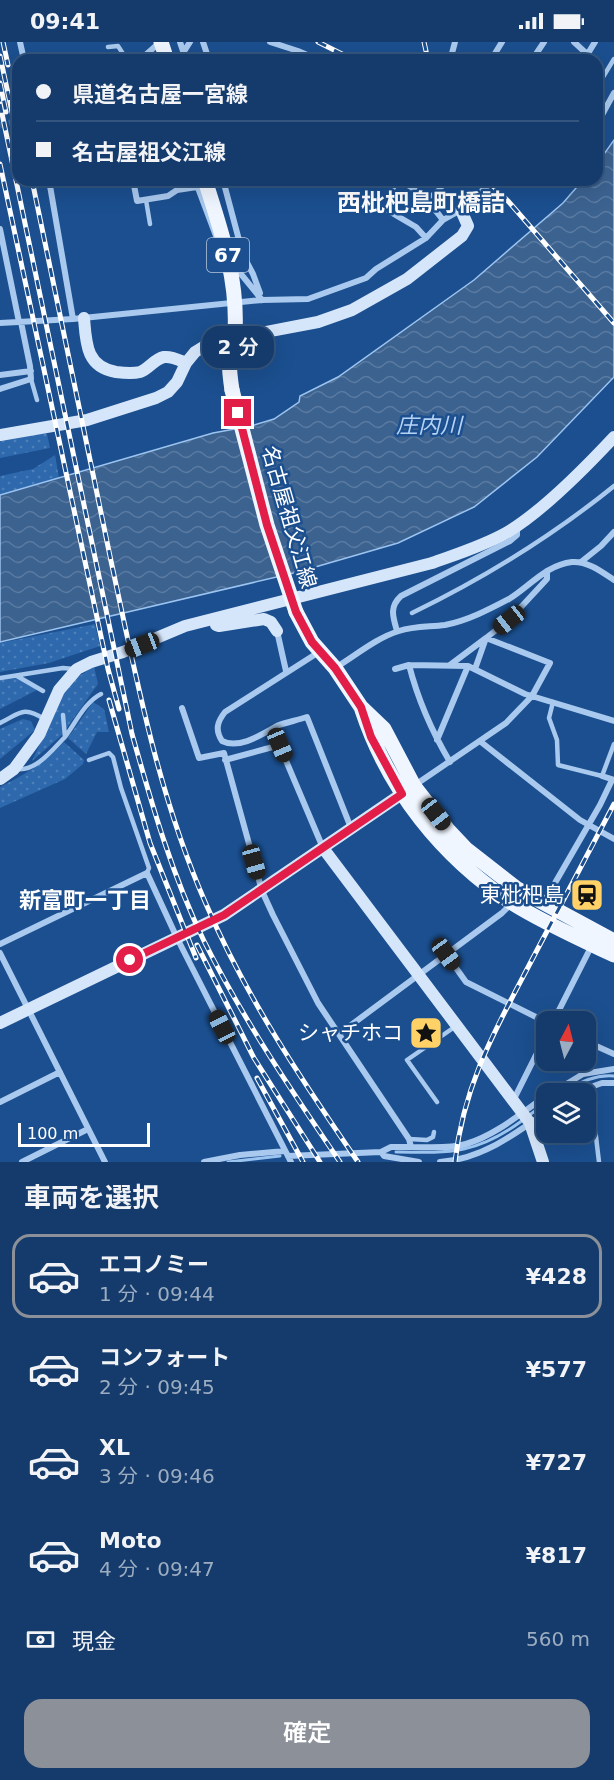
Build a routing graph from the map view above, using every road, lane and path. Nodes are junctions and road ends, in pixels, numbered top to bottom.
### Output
1 (160, 42) edge
2 (270, 42) edge
3 (108, 47) dead end
4 (123, 54) edge
5 (147, 54) edge
6 (303, 54) edge
7 (614, 59) edge
8 (603, 77) edge
9 (614, 93) edge
10 (603, 113) edge
11 (50, 186) edge
12 (134, 186) edge
13 (188, 186) edge
14 (200, 186) edge
15 (201, 186) edge
16 (225, 186) edge
17 (395, 186) edge
18 (411, 186) edge
19 (443, 186) edge
20 (488, 186) edge
21 (146, 200) junction
22 (427, 200) junction
23 (462, 210) junction
24 (442, 220) junction
25 (150, 224) dead end
26 (0, 229) edge
27 (426, 238) junction
28 (262, 300) junction
29 (78, 318) junction
30 (20, 322) junction
31 (0, 323) edge
32 (233, 337) junction
33 (186, 363) junction
34 (31, 371) junction
35 (0, 375) edge
36 (31, 379) junction
37 (0, 389) edge
38 (37, 400) dead end
39 (0, 435) edge
40 (614, 437) edge
41 (614, 486) edge
42 (517, 525) junction
43 (614, 531) edge
44 (581, 562) junction
45 (547, 571) junction
46 (614, 580) edge
47 (412, 613) dead end
48 (206, 622) junction
49 (277, 631) joint
50 (397, 631) junction
51 (486, 638) junction
52 (320, 651) junction
53 (409, 665) junction
54 (450, 665) junction
55 (468, 666) junction
56 (335, 668) junction
57 (77, 669) junction
58 (395, 669) dead end
59 (475, 669) junction
60 (286, 671) junction
61 (17, 676) junction
62 (0, 678) edge
63 (43, 691) dead end
64 (101, 694) dead end
65 (532, 696) junction
66 (553, 702) junction
67 (182, 708) dead end
68 (63, 715) dead end
69 (46, 720) junction
70 (614, 721) edge
71 (0, 723) edge
72 (273, 730) junction
73 (65, 737) junction
74 (437, 740) junction
75 (481, 742) junction
76 (614, 744) edge
77 (280, 745) junction
78 (89, 760) dead end
79 (225, 760) junction
80 (450, 762) junction
81 (14, 769) junction
82 (602, 776) junction
83 (0, 779) edge
84 (613, 780) edge
85 (408, 790) junction
86 (588, 825) junction
87 (351, 829) junction
88 (614, 839) edge
89 (323, 848) junction
90 (147, 873) junction
91 (262, 891) junction
92 (512, 903) junction
93 (543, 904) junction
94 (177, 938) junction
95 (614, 941) edge
96 (0, 944) edge
97 (592, 944) junction
98 (0, 952) edge
99 (446, 954) junction
100 (614, 955) edge
101 (418, 975) junction
102 (28, 1009) junction
103 (558, 1011) edge
104 (536, 1017) edge
105 (0, 1023) edge
106 (456, 1026) junction
107 (339, 1034) junction
108 (596, 1046) edge
109 (614, 1054) edge
110 (536, 1055) edge
111 (614, 1069) edge
112 (60, 1072) junction
113 (568, 1083) edge
114 (614, 1083) edge
115 (596, 1085) edge
116 (513, 1101) junction
117 (0, 1102) edge
118 (436, 1102) dead end
119 (536, 1107) edge
120 (536, 1115) edge
121 (526, 1118) junction
122 (88, 1129) junction
123 (434, 1132) dead end
124 (409, 1139) junction
125 (596, 1143) edge
126 (411, 1147) junction
127 (381, 1152) junction
128 (288, 1156) edge
129 (22, 1162) edge
130 (105, 1162) edge
131 (204, 1162) edge
132 (419, 1162) edge
133 (440, 1162) edge
134 (543, 1162) edge
135 (598, 1162) edge

1 - 5 street
2 - 6 street
3 - 4 lane
7 - 8 lane
9 - 10 street
11 - 29 street
12 - 21 street
13 - 21 street
14 - 28 street
15 - 32 main road, 名古屋祖父江線 / 67, bridge
16 - 28 street
17 - 27 street
18 - 22 street
19 - 22 lane
20 - 23 street
21 - 25 lane
22 - 24 street
23 - 24 street
23 - 32 main road
24 - 27 street
26 - 30 street
27 - 28 street
28 - 29 street
29 - 30 street
29 - 33 main road
30 - 31 street
30 - 34 street
32 - 33 main road
32 - 52 main road, 名古屋祖父江線 / 67, bridge
33 - 39 main road
34 - 35 street
34 - 36 street
36 - 37 street
36 - 38 lane
40 - 42 main road
41 - 47 lane
42 - 48 main road
42 - 50 street
43 - 44 street
44 - 45 street
44 - 46 street
45 - 50 street
45 - 51 street
48 - 49 main road
48 - 57 main road
49 - 60 street
50 - 56 street
51 - 54 street
51 - 59 street
51 - 65 street
52 - 56 main road, 名古屋祖父江線 / 67
52 - 60 street
53 - 54 street
53 - 58 street
53 - 74 street
54 - 55 street
55 - 59 street
55 - 74 street
56 - 85 main road, 名古屋祖父江線 / 67
57 - 61 lane
57 - 69 main road
59 - 65 street
60 - 72 street
61 - 62 lane
61 - 63 lane
64 - 73 lane
65 - 66 street
65 - 75 street
66 - 70 street
66 - 82 lane
67 - 79 street
68 - 73 lane
69 - 71 lane
69 - 81 main road
72 - 77 street
72 - 87 street
73 - 81 lane
74 - 80 street
75 - 80 street
75 - 86 street
76 - 82 lane
77 - 79 street
77 - 89 street
78 - 90 lane
79 - 91 street
80 - 85 street
81 - 83 main road
82 - 84 street
84 - 86 street
85 - 87 main road
85 - 92 main road, 名古屋祖父江線 / 67
85 - 93 main road, 名古屋祖父江線 / 67
86 - 88 street
86 - 93 street
87 - 89 main road
89 - 91 main road
89 - 101 main road
90 - 94 street
90 - 96 street
91 - 94 main road
91 - 107 street
92 - 97 main road, 名古屋祖父江線 / 67
92 - 99 street
93 - 95 main road, 名古屋祖父江線 / 67
94 - 102 main road
94 - 128 street
97 - 100 main road, 名古屋祖父江線 / 67
97 - 103 street
98 - 102 street
99 - 101 street
99 - 104 street
101 - 106 main road
101 - 107 street
102 - 105 main road
102 - 112 street
106 - 116 main road
106 - 118 lane
107 - 124 street
108 - 109 street
110 - 116 street
111 - 113 street
112 - 117 street
112 - 122 street
114 - 115 street
116 - 121 main road
119 - 121 street
120 - 121 street
121 - 126 street
121 - 133 street
121 - 134 main road
122 - 129 street
122 - 130 street
123 - 124 lane
124 - 126 street
125 - 135 lane
126 - 127 street
127 - 128 street
127 - 132 street
128 - 131 street

